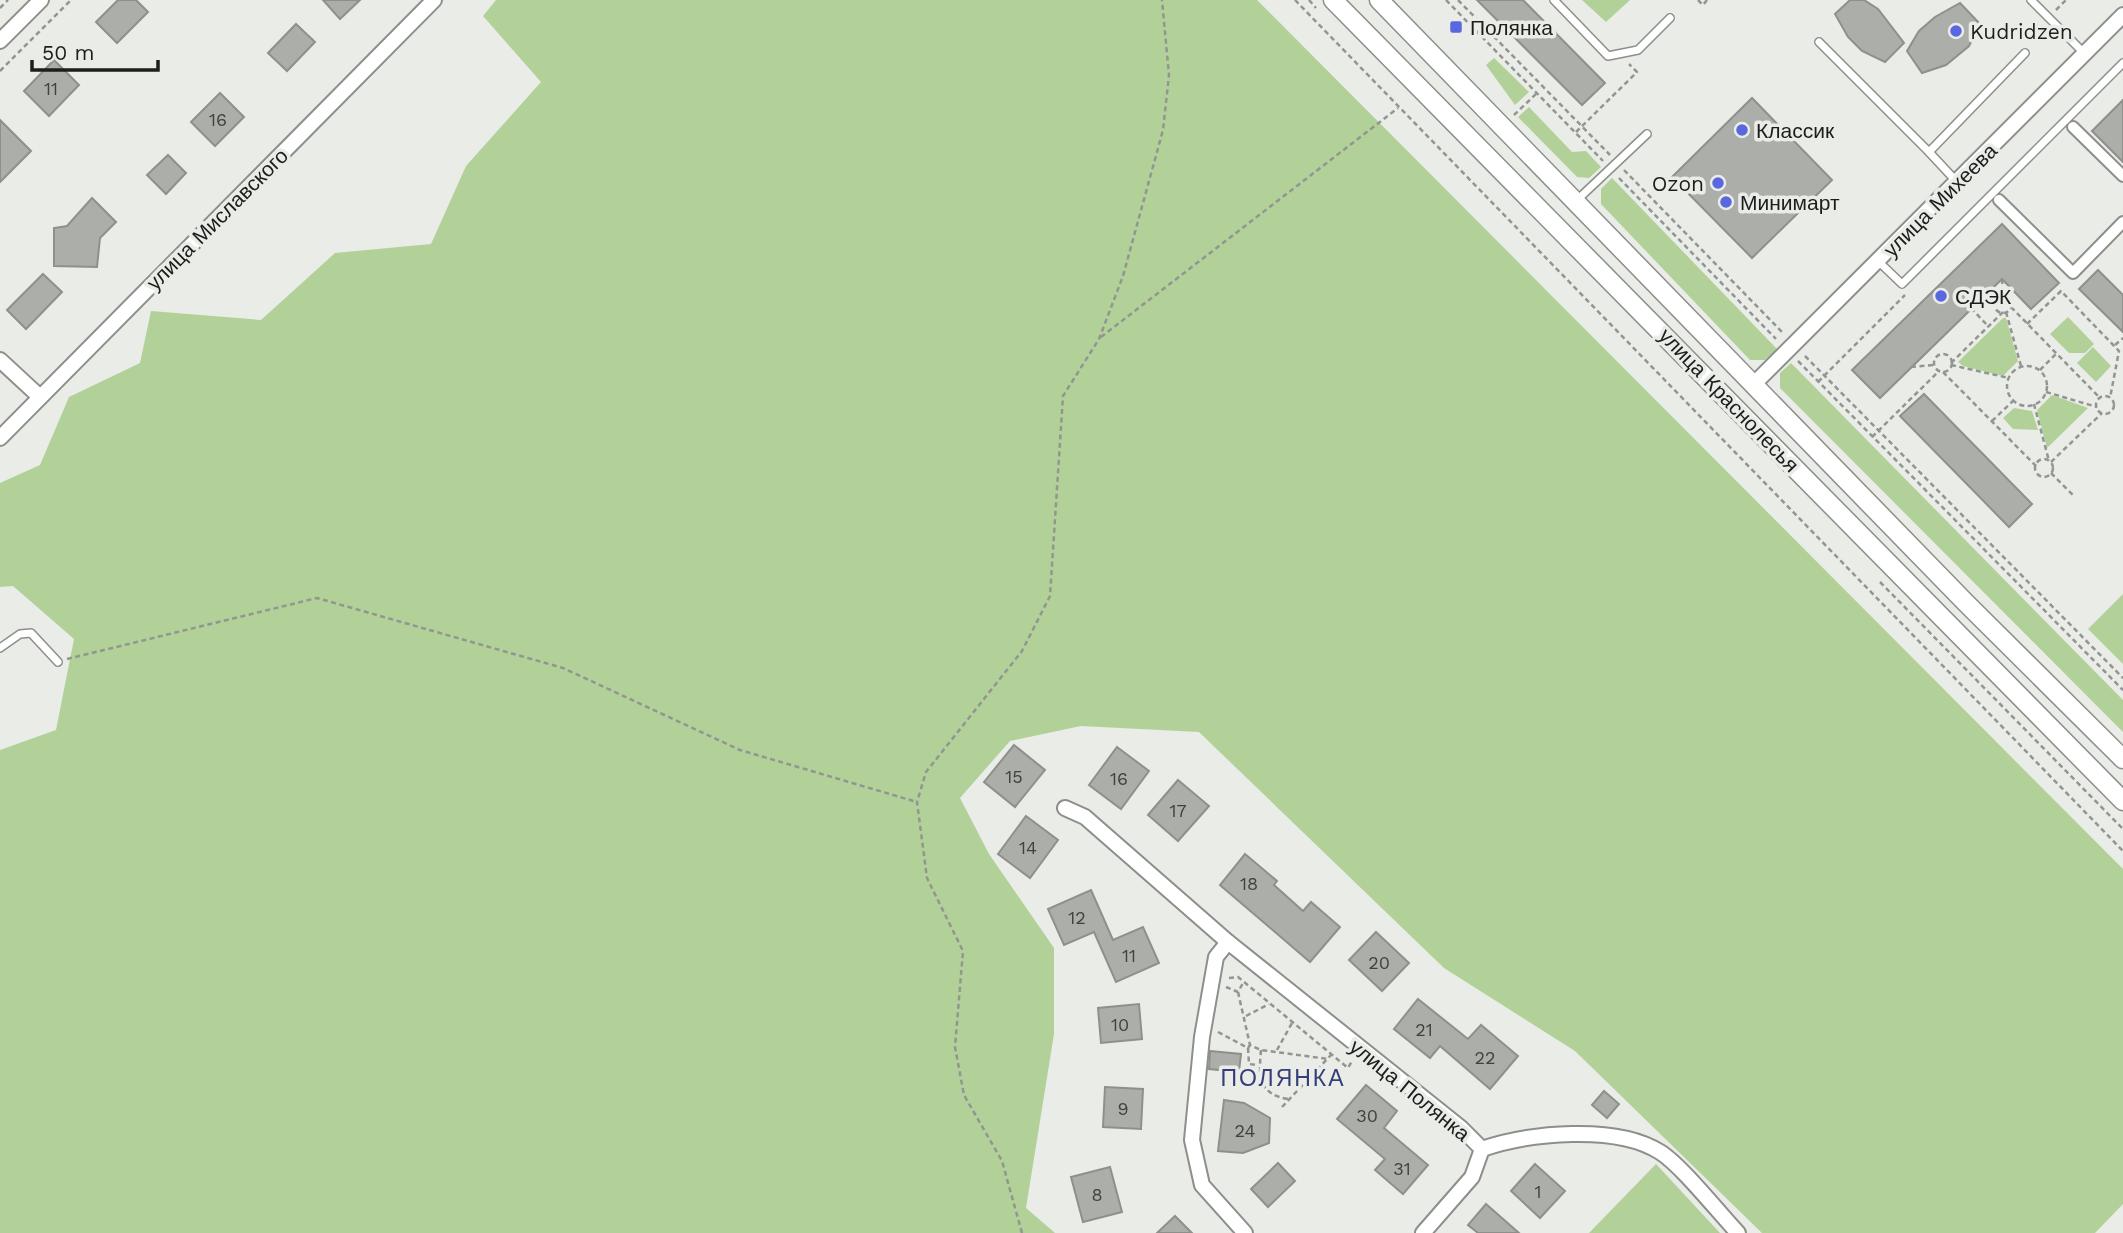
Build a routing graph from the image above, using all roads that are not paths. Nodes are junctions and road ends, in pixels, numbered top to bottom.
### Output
1 (41, 0) edge
2 (434, 0) edge
3 (1333, 0) edge
4 (1379, 0) edge
5 (1554, 0) edge
6 (2031, 0) edge
7 (2123, 15) edge
8 (1670, 18) dead end
9 (0, 41) edge
10 (1819, 42) dead end
11 (2025, 53) dead end
12 (2085, 54) junction
13 (2123, 63) edge
14 (2073, 127) dead end
15 (1647, 134) dead end
16 (1929, 152) junction
17 (2123, 176) edge
18 (1958, 183) junction
19 (1999, 200) dead end
20 (1576, 202) junction
21 (2123, 222) edge
22 (1879, 262) junction
23 (0, 360) edge
24 (1755, 383) junction
25 (40, 397) junction
26 (0, 438) edge
27 (0, 648) edge
28 (58, 662) road end
29 (2123, 759) edge
30 (2123, 801) edge
31 (1065, 808) dead end
32 (1228, 942) junction
33 (1482, 1149) junction
34 (1245, 1233) edge
35 (1423, 1233) edge
36 (1738, 1233) edge

1 - 9 street
2 - 25 street, улица Миславского
3 - 30 street, улица Краснолесья
4 - 20 street, улица Краснолесья
5 - 8 lane
6 - 12 lane
7 - 12 street, улица Михеева
10 - 16 lane
11 - 16 lane
12 - 18 street, улица Михеева
13 - 22 lane
14 - 17 street
15 - 20 lane
16 - 18 lane
18 - 22 street, улица Михеева
19 - 21 street
20 - 24 street, улица Краснолесья
22 - 24 street, улица Михеева
23 - 25 street
24 - 29 street, улица Краснолесья
25 - 26 street, улица Миславского
27 - 28 lane
31 - 32 street, улица Полянка
32 - 33 street, улица Полянка
32 - 34 street
33 - 35 street
33 - 36 street, улица Полянка

